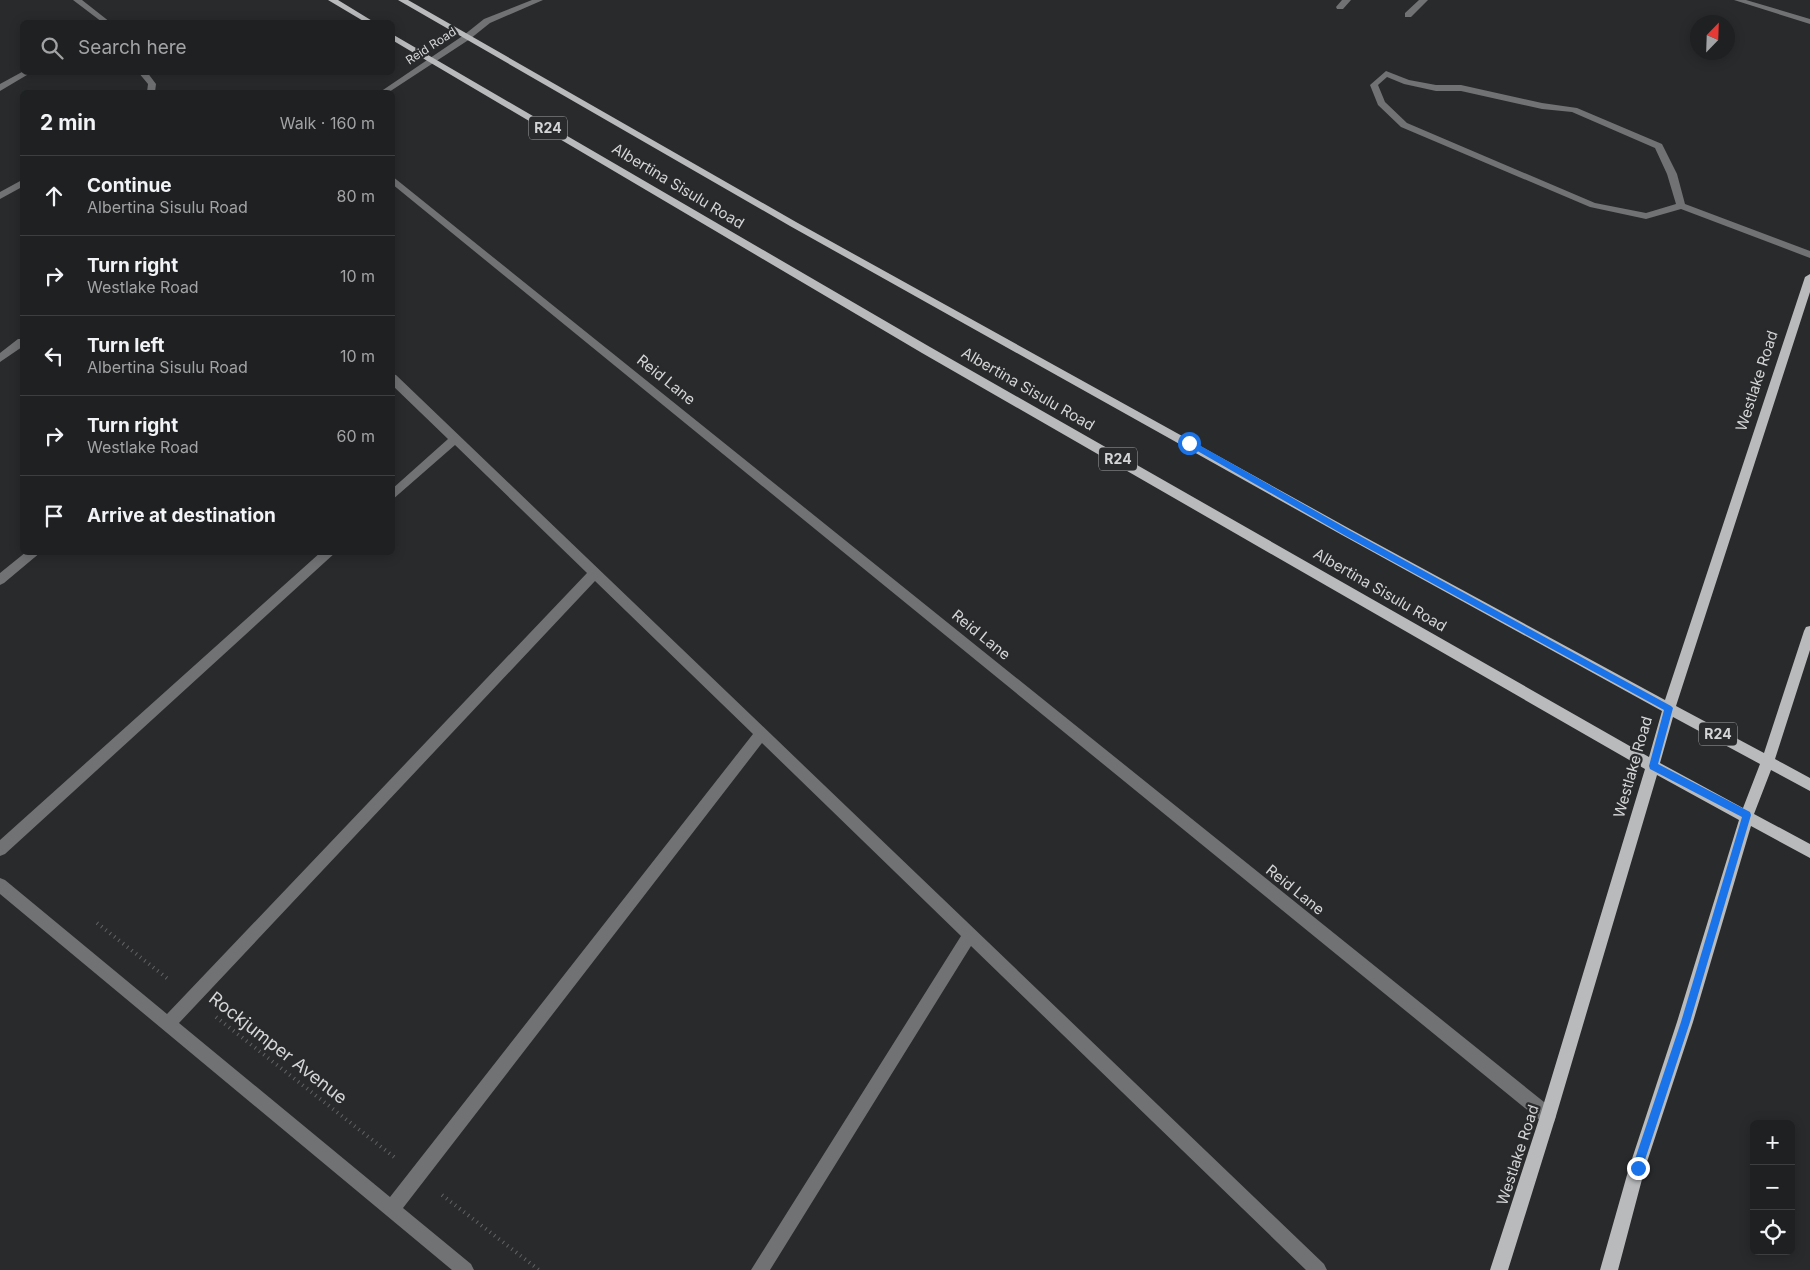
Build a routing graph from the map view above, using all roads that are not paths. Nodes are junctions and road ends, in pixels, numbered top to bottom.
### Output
1 (77, 0) edge
2 (332, 0) edge
3 (402, 0) edge
4 (539, 0) edge
5 (1347, 0) edge
6 (1424, 0) edge
7 (1738, 0) edge
8 (1340, 8) dead end
9 (1408, 15) dead end
10 (103, 20) edge
11 (367, 20) edge
12 (1810, 22) edge
13 (467, 37) junction
14 (395, 38) edge
15 (432, 60) junction
16 (23, 75) edge
17 (144, 75) edge
18 (0, 88) edge
19 (151, 90) edge
20 (387, 90) edge
21 (395, 182) edge
22 (20, 184) edge
23 (0, 196) edge
24 (1681, 206) junction
25 (1810, 255) edge
26 (1810, 277) edge
27 (20, 343) edge
28 (0, 358) edge
29 (395, 381) edge
30 (455, 439) junction
31 (395, 493) edge
32 (31, 555) edge
33 (327, 555) edge
34 (595, 573) junction
35 (0, 580) edge
36 (1810, 631) edge
37 (1668, 708) junction
38 (761, 733) junction
39 (1768, 760) junction
40 (1654, 766) junction
41 (1810, 785) edge
42 (1747, 815) junction
43 (0, 850) edge
44 (1810, 851) edge
45 (0, 885) edge
46 (970, 935) junction
47 (168, 1024) junction
48 (1548, 1116) junction
49 (391, 1209) junction
50 (465, 1270) edge
51 (760, 1270) edge
52 (1318, 1270) edge
53 (1499, 1270) edge
54 (1609, 1270) edge

1 - 10 street
2 - 11 main road
3 - 13 main road, Albertina Sisulu Road / R24
4 - 13 street, Reid Road
5 - 8 street
6 - 9 street
7 - 12 street
13 - 15 street, Reid Road
13 - 37 main road, Albertina Sisulu Road / R24
14 - 15 main road, Albertina Sisulu Road / R24
15 - 20 street, Reid Road
15 - 40 main road, Albertina Sisulu Road / R24
16 - 18 street
17 - 19 street
21 - 48 street, Reid Lane
22 - 23 street
24 - 24 street
24 - 25 street
26 - 37 main road, Westlake Road
27 - 28 street
29 - 30 street
30 - 31 street
30 - 34 street
32 - 35 street
33 - 43 street
34 - 38 street
34 - 47 street
36 - 39 main road
37 - 39 main road, Albertina Sisulu Road / R24
37 - 40 main road, Westlake Road
38 - 46 street
38 - 49 street
39 - 41 main road, Albertina Sisulu Road / R24
39 - 42 main road
40 - 42 main road, Albertina Sisulu Road / R24
40 - 48 main road, Westlake Road
42 - 44 main road, Albertina Sisulu Road / R24
42 - 54 main road
45 - 47 street
46 - 51 street
46 - 52 street
47 - 49 street
48 - 53 main road, Westlake Road
49 - 50 street

